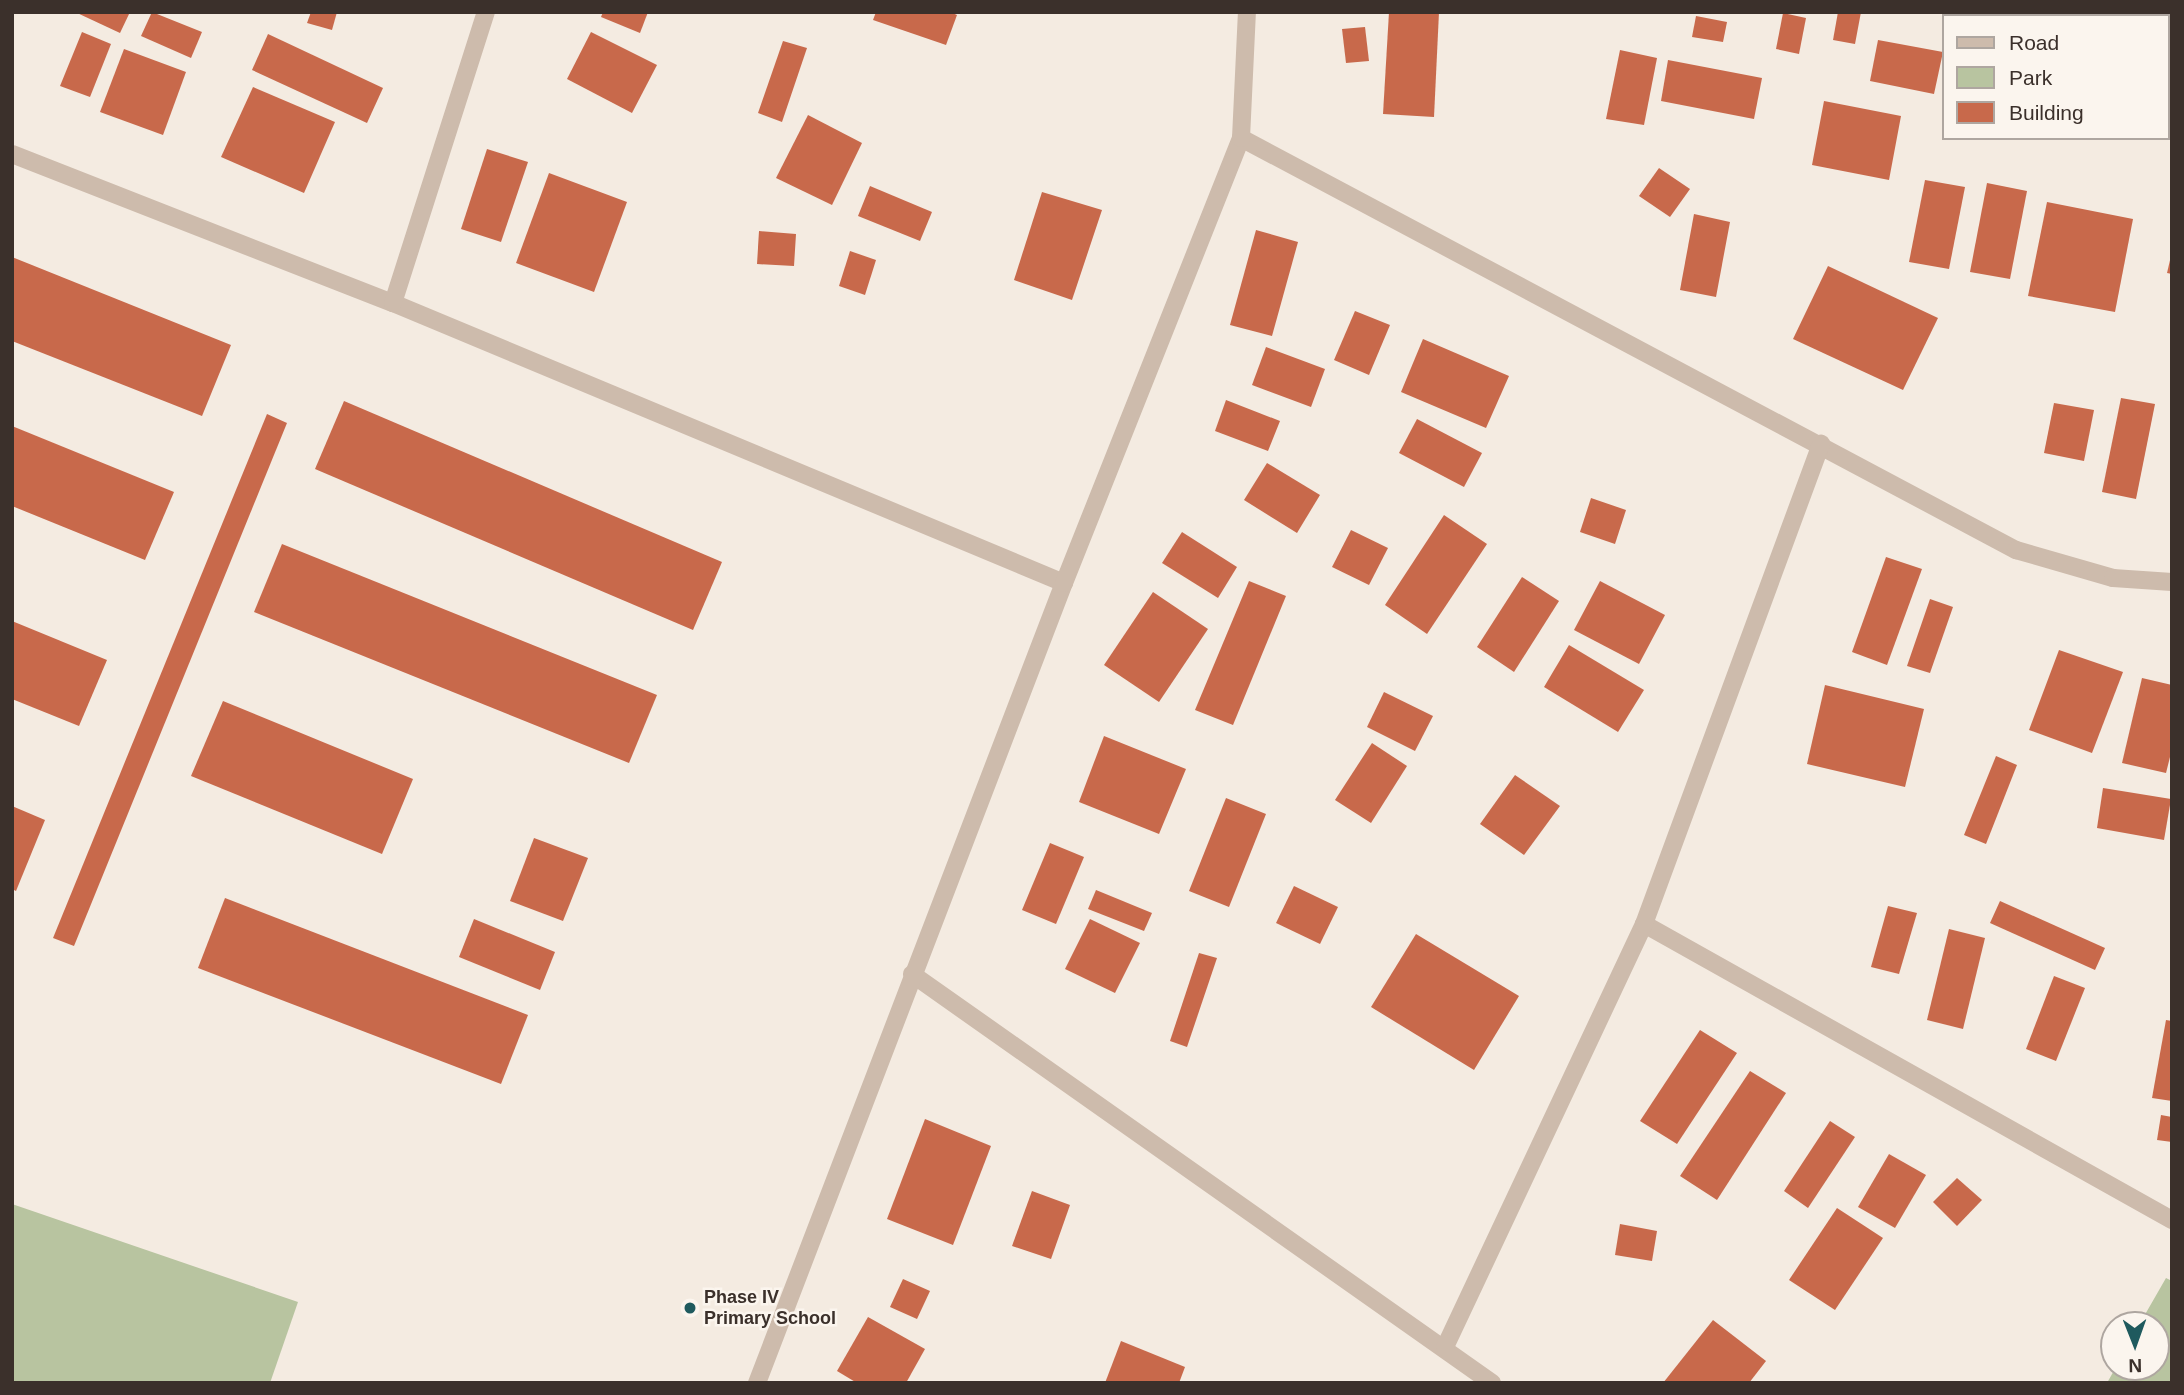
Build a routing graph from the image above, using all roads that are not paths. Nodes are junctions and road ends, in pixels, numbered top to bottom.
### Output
1 (486, 12) edge
2 (1247, 12) edge
3 (1241, 138) junction
4 (12, 154) edge
5 (393, 303) junction
6 (1821, 444) junction
7 (2172, 582) edge
8 (1064, 583) junction
9 (1644, 924) junction
10 (912, 974) junction
11 (2172, 1220) edge
12 (1445, 1347) junction
13 (757, 1383) edge
14 (1492, 1383) edge

1 - 5 street
2 - 3 street
3 - 6 street
3 - 8 street
4 - 5 street
5 - 8 street
6 - 7 street
6 - 9 street
8 - 10 street
9 - 11 street
9 - 12 street
10 - 12 street
10 - 13 street
12 - 14 street

